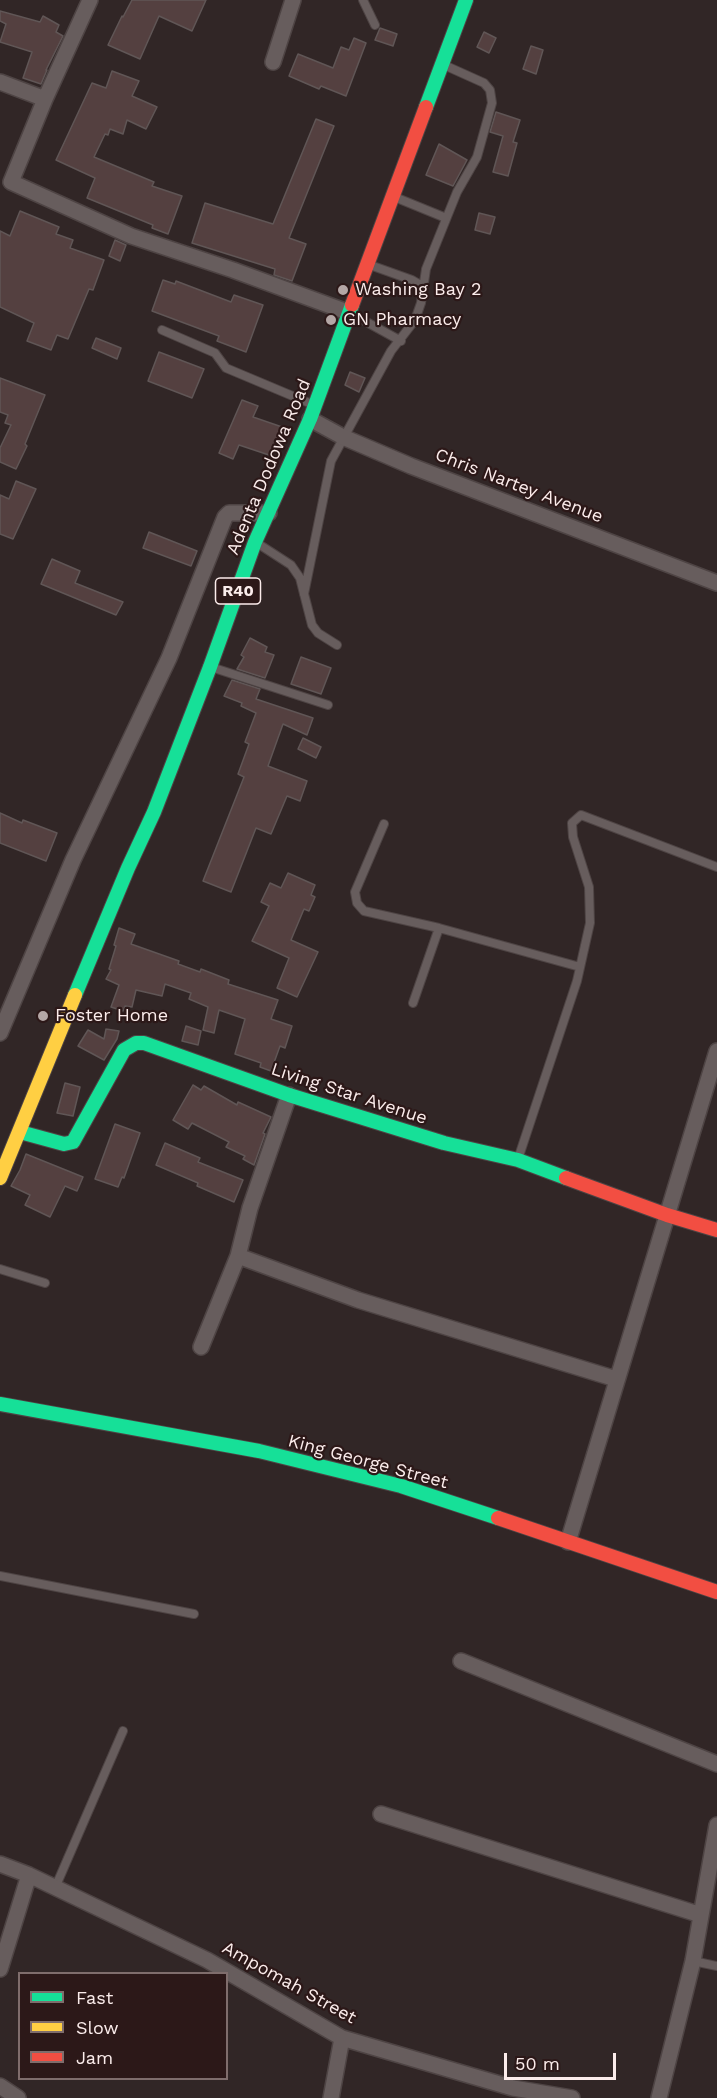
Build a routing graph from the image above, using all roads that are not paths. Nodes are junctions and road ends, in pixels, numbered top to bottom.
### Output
1 (90, 0) edge
2 (293, 0) edge
3 (363, 0) edge
4 (466, 0) edge
5 (375, 25) dead end
6 (273, 62) dead end
7 (442, 64) junction
8 (0, 82) edge
9 (45, 99) junction
10 (5, 183) edge
11 (393, 196) junction
12 (446, 218) junction
13 (368, 265) junction
14 (424, 288) junction
15 (350, 313) junction
16 (162, 330) dead end
17 (401, 341) junction
18 (312, 412) junction
19 (343, 437) junction
20 (269, 513) junction
21 (255, 542) junction
22 (717, 583) edge
23 (304, 594) junction
24 (337, 645) dead end
25 (210, 667) junction
26 (328, 705) dead end
27 (384, 824) dead end
28 (717, 867) edge
29 (439, 928) junction
30 (579, 968) junction
31 (413, 1003) dead end
32 (0, 1033) edge
33 (717, 1051) edge
34 (289, 1095) junction
35 (20, 1132) junction
36 (518, 1160) junction
37 (0, 1178) edge
38 (667, 1215) junction
39 (717, 1230) edge
40 (237, 1256) junction
41 (0, 1269) edge
42 (45, 1282) dead end
43 (201, 1347) dead end
44 (616, 1380) junction
45 (0, 1404) edge
46 (568, 1542) junction
47 (0, 1576) edge
48 (717, 1592) edge
49 (194, 1614) dead end
50 (461, 1660) dead end
51 (123, 1731) dead end
52 (717, 1764) edge
53 (381, 1814) dead end
54 (717, 1825) edge
55 (717, 1831) edge
56 (0, 1864) edge
57 (29, 1875) junction
58 (55, 1887) junction
59 (701, 1914) junction
60 (693, 1961) junction
61 (717, 1966) edge
62 (0, 1969) edge
63 (228, 1972) edge
64 (228, 1972) edge
65 (342, 2038) junction
66 (0, 2086) edge
67 (512, 2093) edge
68 (18, 2098) edge
69 (331, 2098) edge
70 (572, 2098) edge
71 (659, 2098) edge

1 - 9 street
2 - 6 street
3 - 5 lane
4 - 7 street, Adenta Dodowa Road / R40
7 - 11 street, Adenta Dodowa Road / R40
7 - 12 lane
8 - 9 street
9 - 10 street
10 - 15 street
11 - 12 lane
11 - 13 street, Adenta Dodowa Road / R40
12 - 14 lane
13 - 14 lane
13 - 15 street, Adenta Dodowa Road / R40
14 - 17 lane
15 - 17 lane
15 - 18 street, Adenta Dodowa Road / R40
16 - 18 lane
17 - 19 lane
18 - 19 street, Chris Nartey Avenue
18 - 20 street, Adenta Dodowa Road / R40
19 - 22 street, Chris Nartey Avenue
19 - 23 lane
20 - 21 street, Adenta Dodowa Road / R40
20 - 32 street
21 - 23 lane
21 - 25 street, Adenta Dodowa Road / R40
23 - 24 lane
25 - 26 lane
25 - 35 street, Adenta Dodowa Road / R40
27 - 29 lane
28 - 30 lane
29 - 30 lane
29 - 31 lane
30 - 36 lane
33 - 38 street
34 - 35 street, Living Star Avenue
34 - 36 street, Living Star Avenue
34 - 40 street
35 - 37 street, Adenta Dodowa Road / R40
36 - 38 street, Living Star Avenue
38 - 39 street, Living Star Avenue
38 - 44 street
40 - 43 street
40 - 44 street
41 - 42 lane
44 - 46 street
45 - 46 street, King George Street
46 - 48 street, King George Street
47 - 49 lane
50 - 52 street
51 - 58 lane
53 - 59 street
54 - 55 street
55 - 59 street
56 - 57 street, Ampomah Street
57 - 58 street, Ampomah Street
57 - 62 street
58 - 64 street, Ampomah Street
59 - 60 street
60 - 61 lane
60 - 71 street
63 - 65 street, Ampomah Street
65 - 67 street, Ampomah Street
65 - 69 street
66 - 68 street
67 - 70 street, Ampomah Street

